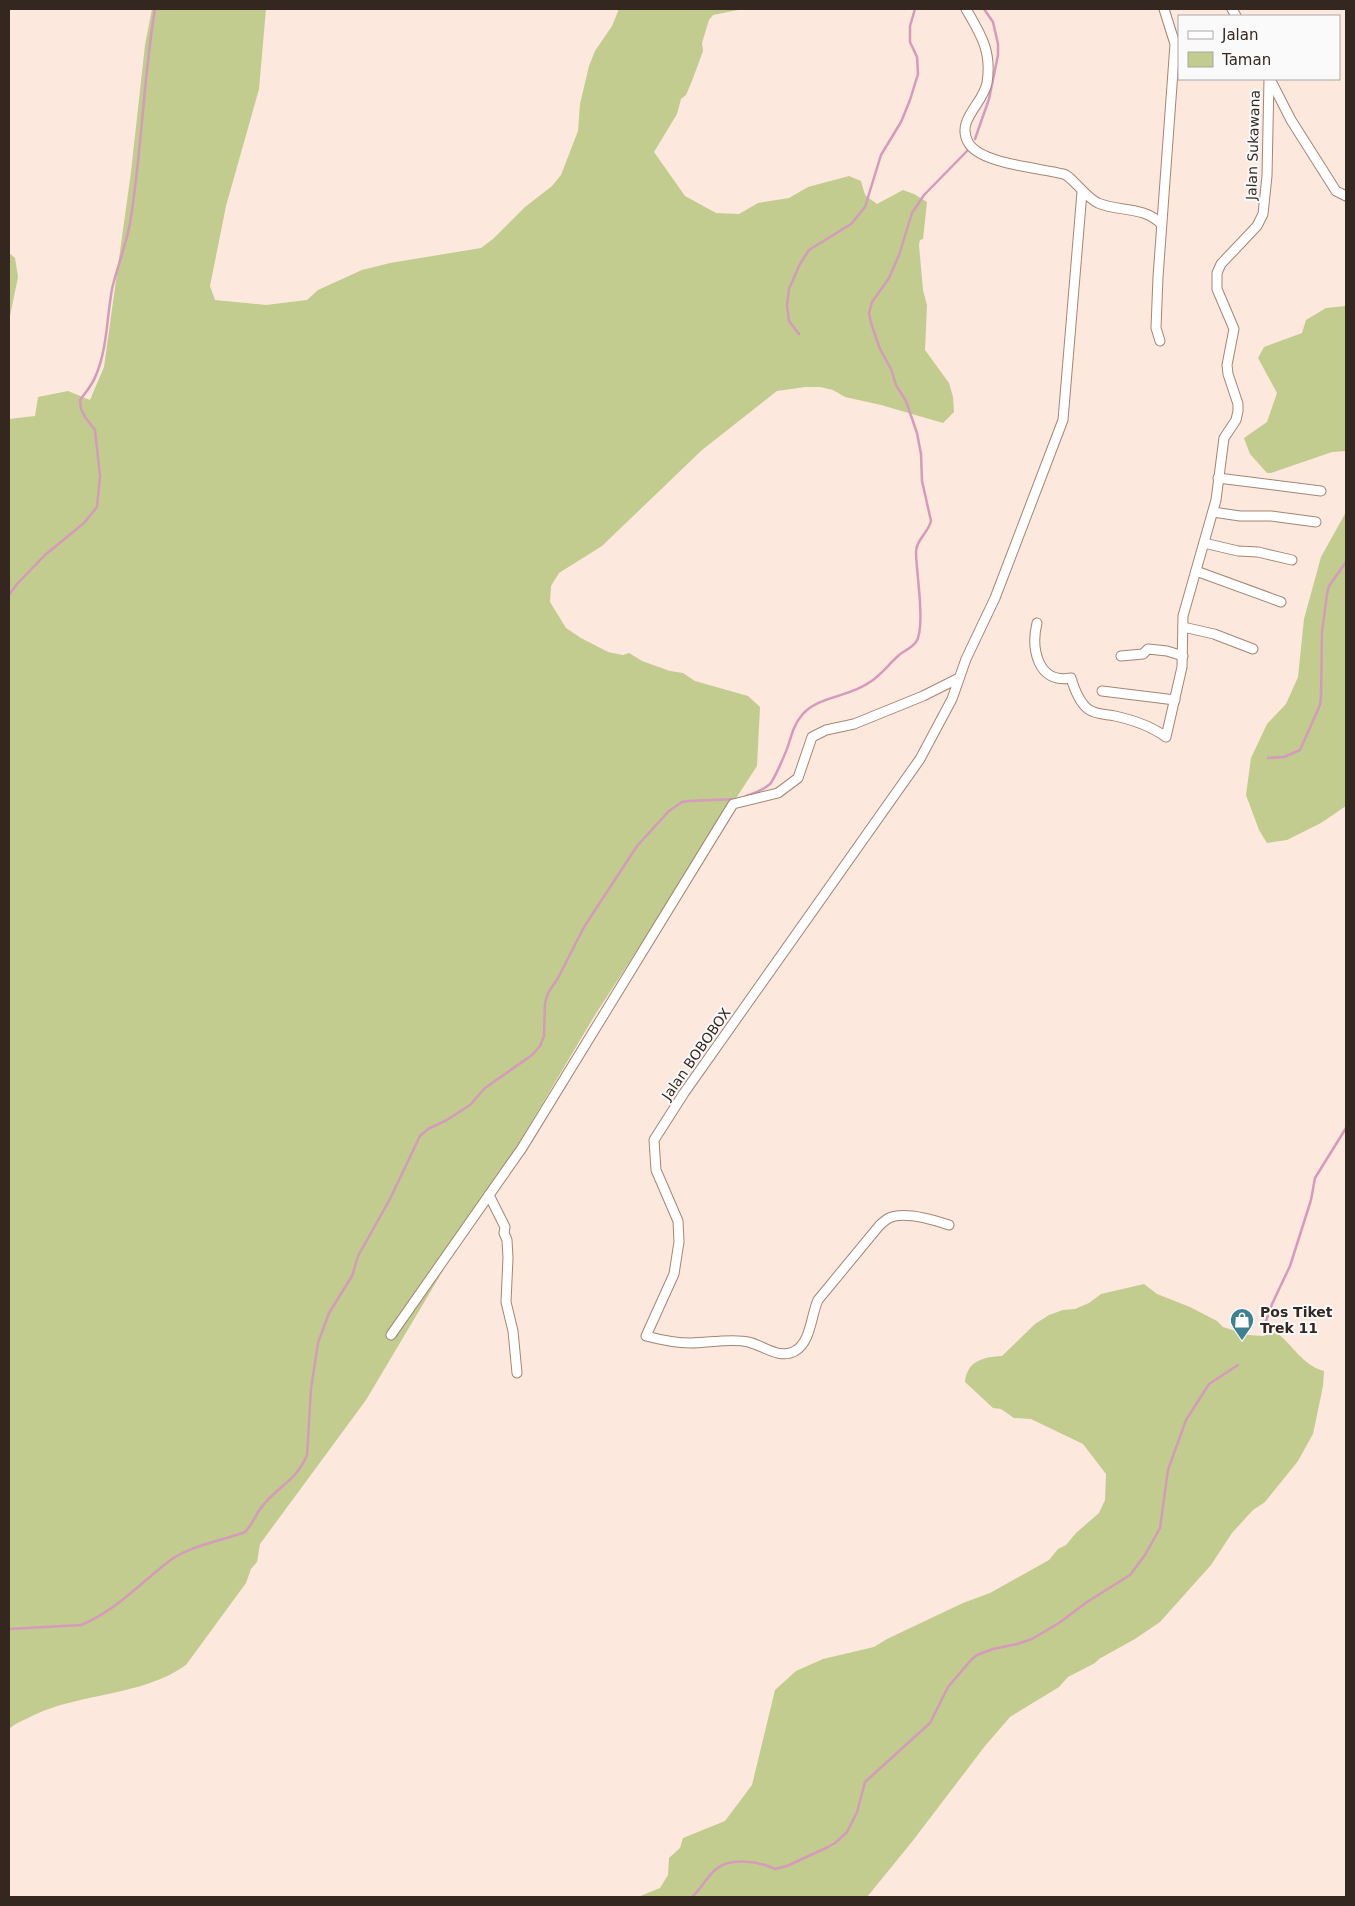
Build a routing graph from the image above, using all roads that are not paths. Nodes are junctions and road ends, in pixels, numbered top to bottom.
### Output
1 (966, 9) edge
2 (1164, 9) edge
3 (1269, 80) edge
4 (1270, 80) edge
5 (1082, 192) junction
6 (1346, 196) edge
7 (1161, 224) junction
8 (1160, 341) dead end
9 (1218, 482) junction
10 (1321, 491) dead end
11 (1213, 512) junction
12 (1316, 522) dead end
13 (1204, 543) junction
14 (1292, 560) dead end
15 (1196, 571) junction
16 (1281, 602) dead end
17 (1037, 623) dead end
18 (1183, 627) junction
19 (1253, 649) dead end
20 (1121, 656) dead end
21 (1183, 656) junction
22 (959, 678) junction
23 (1102, 691) dead end
24 (1175, 700) junction
25 (489, 1194) junction
26 (950, 1225) dead end
27 (391, 1335) dead end
28 (517, 1373) dead end

1 - 5 street
2 - 7 street
3 - 9 street, Jalan Sukawana
4 - 6 street
5 - 7 street
5 - 22 street, Jalan BOBOBOX
7 - 8 street
9 - 10 street
9 - 11 street, Jalan Sukawana
11 - 12 street
11 - 13 street, Jalan Sukawana
13 - 14 street
13 - 15 street, Jalan Sukawana
15 - 16 street
15 - 18 street, Jalan Sukawana
17 - 24 street, Jalan Sukawana
18 - 19 street
18 - 21 street, Jalan Sukawana
20 - 21 street
21 - 24 street, Jalan Sukawana
22 - 25 street
22 - 26 street, Jalan BOBOBOX
23 - 24 street
25 - 27 street
25 - 28 street

